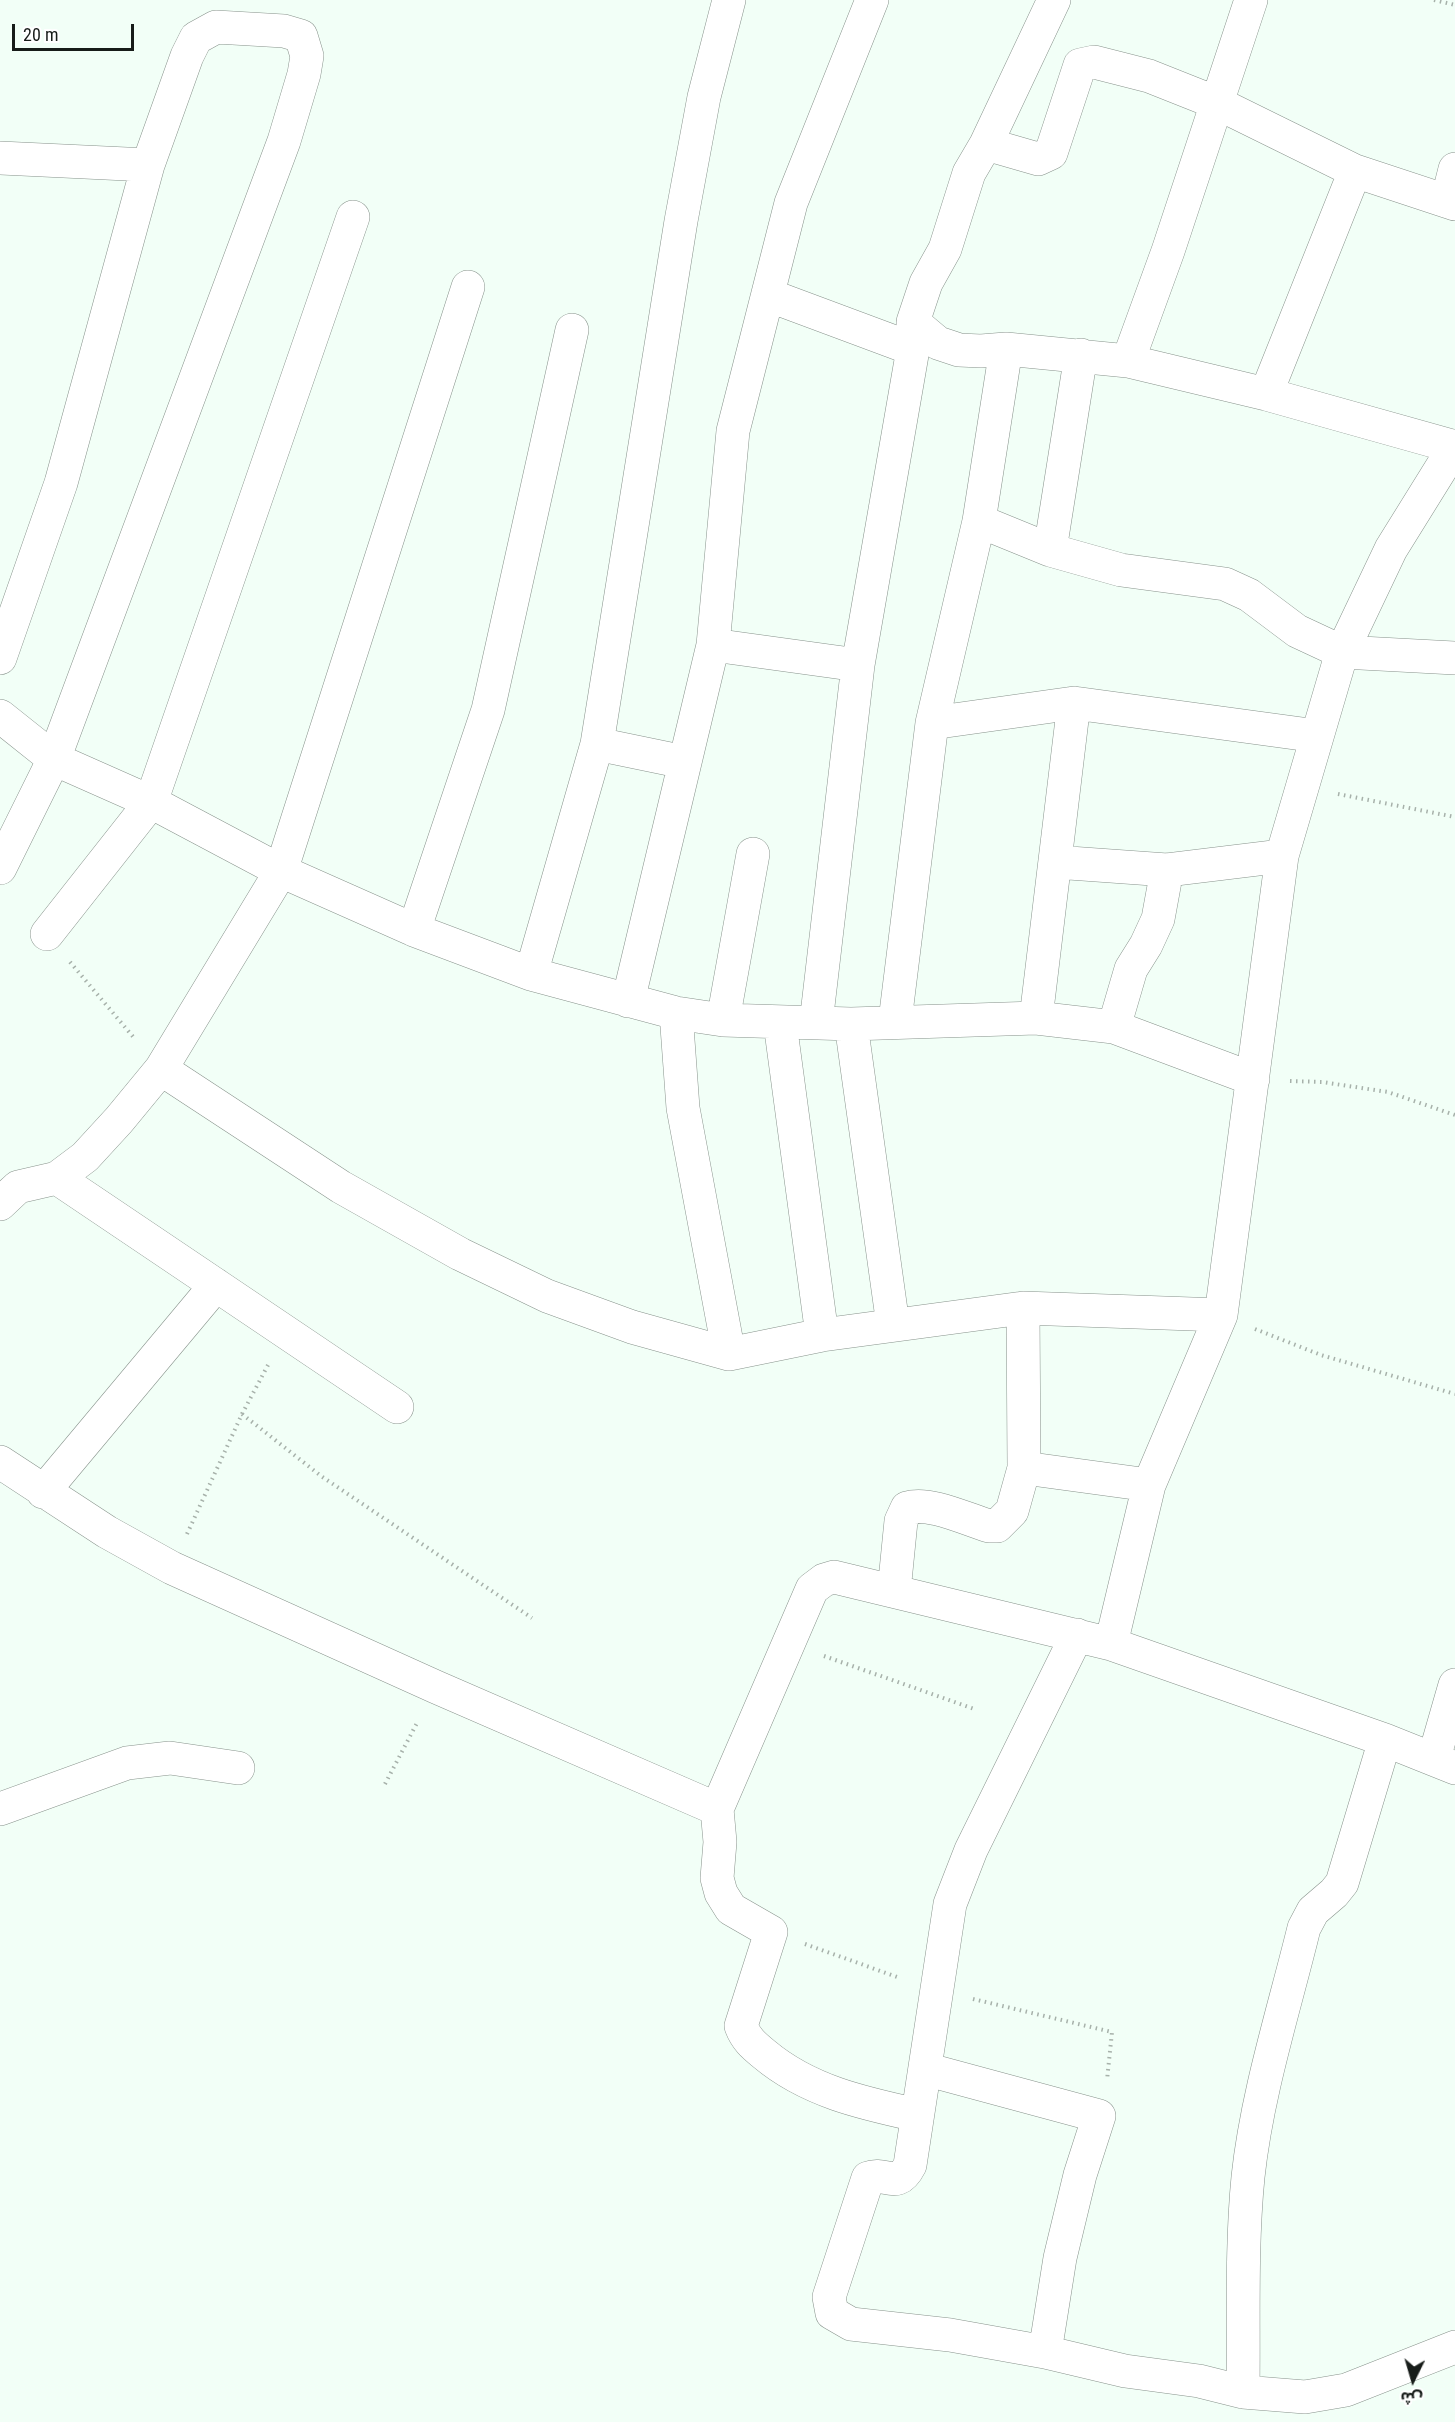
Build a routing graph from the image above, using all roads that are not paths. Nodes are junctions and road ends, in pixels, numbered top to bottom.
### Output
1 (729, 0) edge
2 (872, 0) edge
3 (1054, 0) edge
4 (1251, 0) edge
5 (1217, 103) junction
6 (986, 144) junction
7 (0, 158) edge
8 (148, 165) junction
9 (1455, 169) edge
10 (1354, 171) junction
11 (1451, 202) edge
12 (354, 217) dead end
13 (468, 287) dead end
14 (768, 295) junction
15 (572, 330) dead end
16 (913, 335) junction
17 (1006, 349) junction
18 (1081, 355) junction
19 (1128, 361) junction
20 (1266, 394) junction
21 (1455, 447) edge
22 (979, 521) junction
23 (1050, 550) junction
24 (713, 645) junction
25 (1342, 652) junction
26 (0, 658) edge
27 (1455, 658) edge
28 (858, 665) junction
29 (1074, 703) junction
30 (0, 716) edge
31 (932, 723) junction
32 (1317, 736) junction
33 (597, 744) junction
34 (54, 759) junction
35 (684, 762) junction
36 (151, 802) junction
37 (753, 854) dead end
38 (1282, 856) junction
39 (1055, 862) junction
40 (0, 868) edge
41 (1167, 870) junction
42 (281, 871) junction
43 (414, 930) junction
44 (47, 934) road end
45 (531, 974) junction
46 (628, 1001) junction
47 (676, 1013) junction
48 (1036, 1017) junction
49 (723, 1020) junction
50 (895, 1021) junction
51 (780, 1023) junction
52 (816, 1023) junction
53 (851, 1024) junction
54 (1114, 1027) junction
55 (160, 1069) junction
56 (1253, 1079) junction
57 (57, 1178) junction
58 (0, 1204) edge
59 (216, 1285) junction
60 (1023, 1308) junction
61 (1221, 1316) junction
62 (893, 1325) junction
63 (822, 1335) junction
64 (729, 1354) junction
65 (397, 1407) dead end
66 (0, 1462) edge
67 (1024, 1468) junction
68 (1149, 1485) junction
69 (43, 1492) junction
70 (894, 1591) junction
71 (1077, 1635) junction
72 (1111, 1644) junction
73 (1455, 1685) edge
74 (1385, 1740) junction
75 (1444, 1763) edge
76 (238, 1768) dead end
77 (0, 1809) edge
78 (717, 1809) junction
79 (925, 2069) junction
80 (917, 2115) junction
81 (1455, 2347) edge
82 (1045, 2352) junction
83 (1243, 2392) junction

1 - 33 street
2 - 14 street
3 - 6 street
4 - 5 street
5 - 6 street
5 - 10 street
5 - 19 street
6 - 16 street
7 - 8 street
8 - 26 street
8 - 34 street
9 - 11 street
10 - 11 street
10 - 20 street
12 - 36 street
13 - 42 street
14 - 16 street
14 - 24 street
15 - 43 street
16 - 17 street
16 - 28 street
17 - 18 street
17 - 22 street
18 - 19 street
18 - 23 street
19 - 20 street
20 - 21 street
21 - 25 street
22 - 23 street
22 - 31 street
23 - 25 street
24 - 28 street
24 - 35 street
25 - 27 street
25 - 32 street
28 - 52 street
29 - 31 street
29 - 32 street
29 - 39 street
30 - 34 street
31 - 50 street
32 - 38 street
33 - 35 street
33 - 45 street
34 - 36 street
34 - 40 street
35 - 46 street
36 - 42 street
36 - 44 street
37 - 49 street
38 - 41 street
38 - 56 street
39 - 41 street
39 - 48 street
41 - 54 street
42 - 43 street
42 - 55 street
43 - 45 street
45 - 46 street
46 - 47 street
47 - 49 street
47 - 64 street
48 - 50 street
48 - 54 street
49 - 51 street
50 - 53 street
51 - 52 street
51 - 63 street
52 - 53 street
53 - 62 street
54 - 56 street
55 - 57 street
55 - 64 street
56 - 61 street
57 - 58 street
57 - 59 street
59 - 65 street
59 - 69 street
60 - 61 street
60 - 62 street
60 - 67 street
61 - 68 street
62 - 63 street
63 - 64 street
66 - 69 street
67 - 68 street
67 - 70 street
68 - 72 street
69 - 78 street
70 - 71 street
70 - 78 street
71 - 72 street
71 - 79 street
72 - 74 street
73 - 75 street
74 - 75 street
74 - 83 street
76 - 77 street
78 - 80 street
79 - 80 street
79 - 82 street
80 - 82 street
81 - 83 street
82 - 83 street

